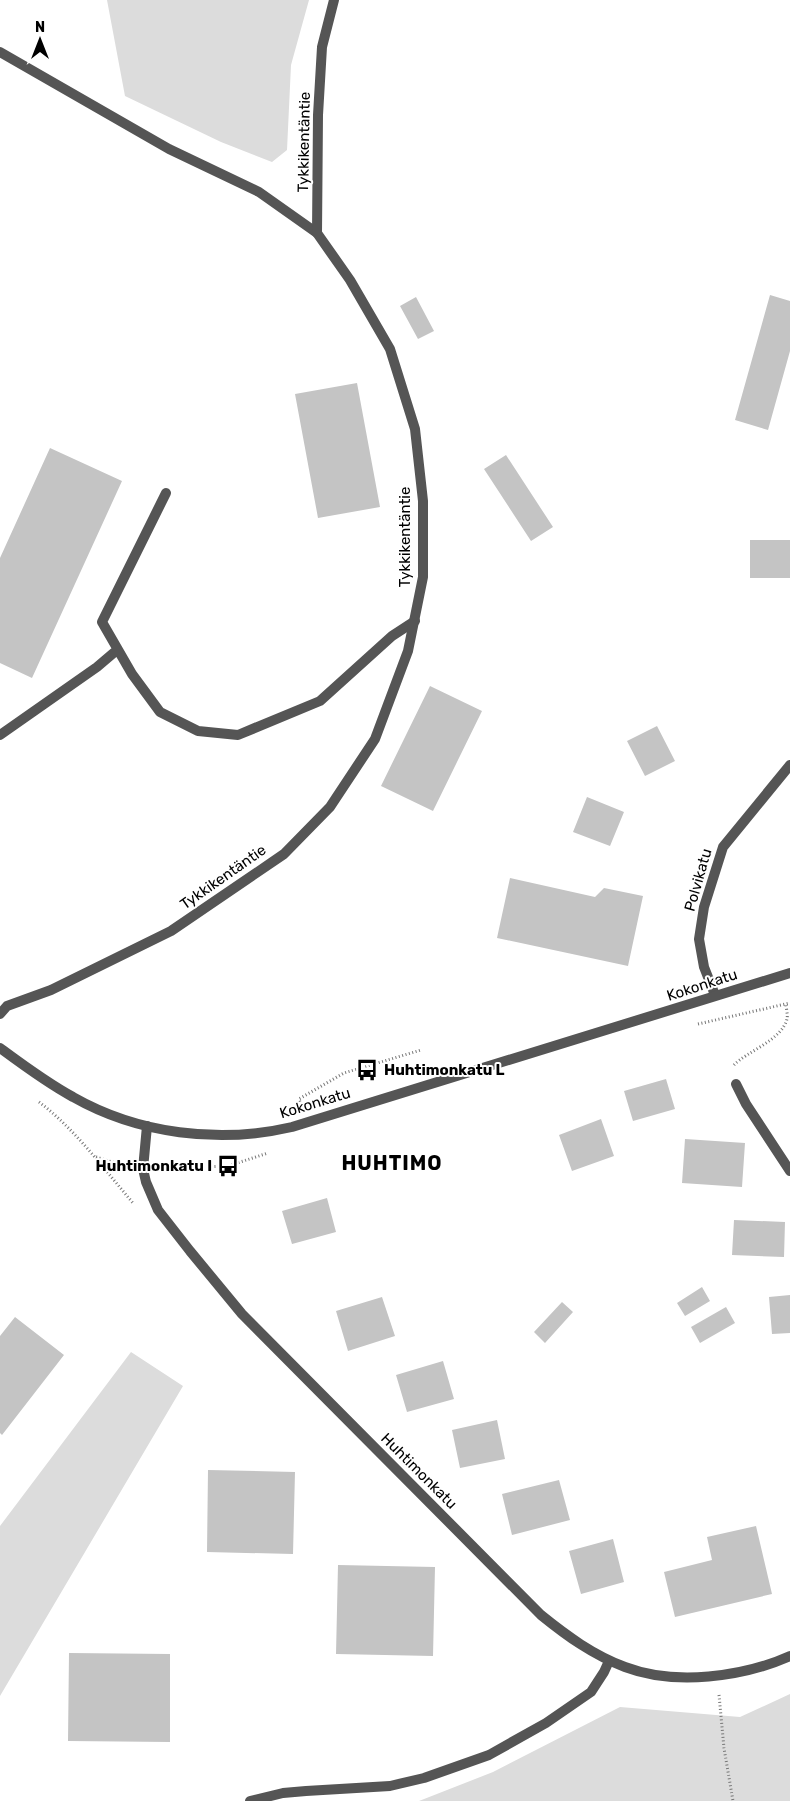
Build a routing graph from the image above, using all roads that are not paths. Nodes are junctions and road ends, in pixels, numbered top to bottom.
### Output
1 (334, 0) edge
2 (0, 52) edge
3 (318, 233) junction
4 (166, 493) dead end
5 (415, 621) junction
6 (117, 650) junction
7 (0, 735) edge
8 (790, 765) edge
9 (790, 973) edge
10 (715, 995) junction
11 (0, 1014) edge
12 (0, 1048) edge
13 (736, 1084) road end
14 (147, 1126) junction
15 (790, 1171) edge
16 (790, 1656) edge
17 (609, 1661) junction
18 (250, 1801) edge

1 - 3 street, Tykkikentäntie
2 - 3 street
3 - 5 street, Tykkikentäntie
4 - 6 street
5 - 6 street
5 - 11 street, Tykkikentäntie
6 - 7 street
8 - 10 street, Polvikatu
9 - 10 street, Kokonkatu
10 - 14 street, Kokonkatu
12 - 14 street, Kokonkatu
13 - 15 street
14 - 17 street, Huhtimonkatu
16 - 17 street, Huhtimonkatu
17 - 18 street

